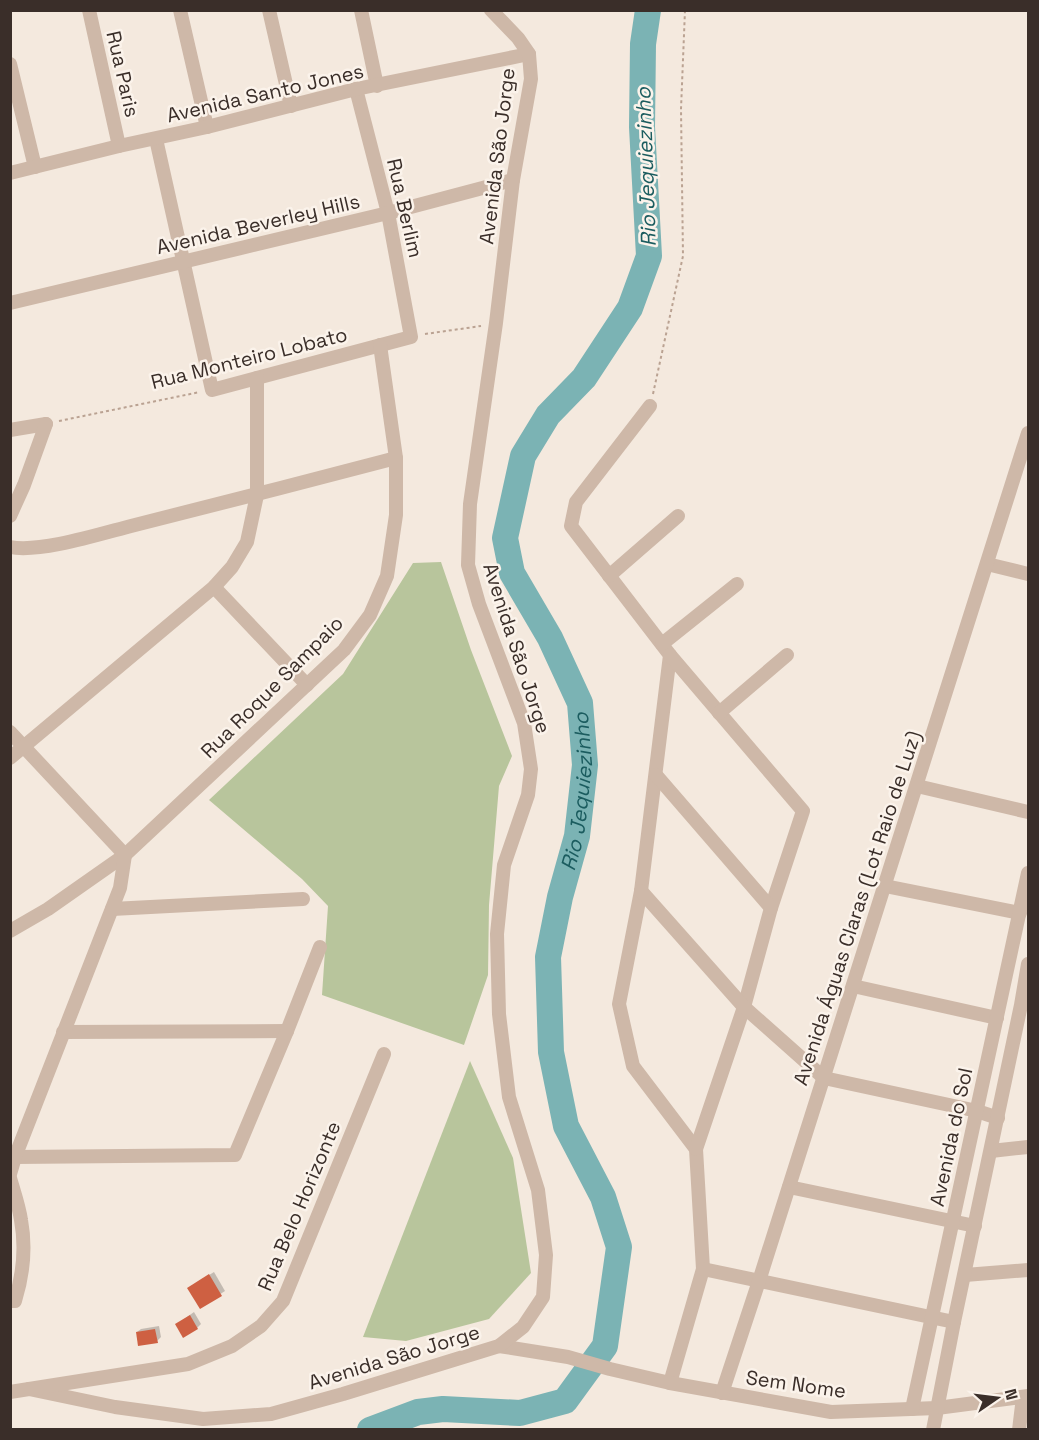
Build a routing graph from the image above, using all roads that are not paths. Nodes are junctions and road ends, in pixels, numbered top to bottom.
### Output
1 (89, 10) edge
2 (180, 10) edge
3 (269, 10) edge
4 (361, 10) edge
5 (491, 10) edge
6 (529, 54) junction
7 (10, 64) edge
8 (377, 86) junction
9 (356, 89) junction
10 (291, 106) junction
11 (207, 127) junction
12 (156, 139) junction
13 (119, 146) junction
14 (35, 167) junction
15 (10, 173) edge
16 (513, 180) junction
17 (388, 213) junction
18 (184, 262) junction
19 (10, 303) edge
20 (411, 337) joint
21 (380, 345) junction
22 (256, 378) junction
23 (651, 406) road end
24 (11, 426) edge
25 (1029, 433) edge
26 (396, 458) junction
27 (257, 495) junction
28 (10, 516) edge
29 (678, 516) dead end
30 (10, 547) edge
31 (987, 564) junction
32 (1029, 574) edge
33 (609, 576) junction
34 (737, 584) dead end
35 (214, 587) junction
36 (662, 644) junction
37 (670, 655) junction
38 (787, 655) dead end
39 (307, 685) junction
40 (719, 713) junction
41 (10, 732) edge
42 (24, 747) junction
43 (10, 758) edge
44 (656, 775) junction
45 (916, 786) junction
46 (1029, 812) edge
47 (125, 855) junction
48 (1029, 873) edge
49 (885, 886) junction
50 (641, 891) junction
51 (303, 899) dead end
52 (771, 908) junction
53 (112, 909) junction
54 (1020, 913) junction
55 (10, 931) edge
56 (320, 947) dead end
57 (1029, 964) edge
58 (853, 986) junction
59 (1001, 1001) junction
60 (1025, 1006) edge
61 (744, 1007) junction
62 (997, 1017) junction
63 (287, 1031) junction
64 (63, 1032) junction
65 (384, 1054) dead end
66 (824, 1078) junction
67 (977, 1111) junction
68 (998, 1118) junction
69 (1029, 1147) edge
70 (696, 1149) junction
71 (991, 1151) junction
72 (15, 1157) junction
73 (10, 1176) edge
74 (789, 1187) junction
75 (953, 1221) junction
76 (975, 1226) junction
77 (704, 1269) junction
78 (1029, 1270) edge
79 (965, 1275) junction
80 (759, 1281) junction
81 (10, 1301) edge
82 (932, 1317) junction
83 (954, 1322) junction
84 (499, 1346) junction
85 (670, 1383) junction
86 (29, 1389) junction
87 (10, 1392) edge
88 (722, 1393) junction
89 (1026, 1396) edge
90 (937, 1408) junction
91 (912, 1409) junction
92 (933, 1430) edge
93 (1019, 1430) edge

1 - 13 street, Rua Paris
2 - 11 street
3 - 10 street
4 - 8 street
5 - 6 street, Avenida São Jorge
6 - 8 street, Avenida Santo Jones
6 - 16 street, Avenida São Jorge
7 - 14 street
8 - 9 street, Avenida Santo Jones
9 - 10 street, Avenida Santo Jones
9 - 17 street, Rua Berlim
10 - 11 street, Avenida Santo Jones
11 - 12 street, Avenida Santo Jones
12 - 13 street, Avenida Santo Jones
12 - 18 street
13 - 14 street, Avenida Santo Jones
14 - 15 street, Avenida Santo Jones
16 - 17 street, Avenida Beverley Hills
16 - 84 street, Avenida São Jorge
17 - 18 street, Avenida Beverley Hills
17 - 20 street, Rua Berlim
18 - 19 street, Avenida Beverley Hills
18 - 22 street, Rua Monteiro Lobato
20 - 21 street, Rua Monteiro Lobato
21 - 22 street, Rua Monteiro Lobato
21 - 26 street, Rua Roque Sampaio
22 - 27 street
23 - 33 street
24 - 28 street
25 - 31 street, Avenida Águas Claras (Lot Raio de Luz)
26 - 27 street
26 - 39 street, Rua Roque Sampaio
27 - 30 street
27 - 35 street
29 - 33 street
31 - 32 street
31 - 45 street, Avenida Águas Claras (Lot Raio de Luz)
33 - 36 street
34 - 36 street
35 - 39 street
35 - 42 street
36 - 37 street
37 - 40 street
37 - 44 street
38 - 40 street
39 - 47 street, Rua Roque Sampaio
40 - 52 street
41 - 42 street
42 - 43 street
42 - 47 street
44 - 50 street
44 - 52 street
45 - 46 street
45 - 49 street, Avenida Águas Claras (Lot Raio de Luz)
47 - 53 street
47 - 55 street, Rua Roque Sampaio
48 - 54 street, Avenida do Sol
49 - 54 street
49 - 58 street, Avenida Águas Claras (Lot Raio de Luz)
50 - 61 street
50 - 70 street
51 - 53 street
52 - 61 street
53 - 64 street
54 - 59 street, Avenida do Sol
56 - 63 street
57 - 60 street
58 - 62 street
58 - 66 street, Avenida Águas Claras (Lot Raio de Luz)
59 - 60 street
59 - 62 street, Avenida do Sol
60 - 68 street
61 - 66 street
61 - 70 street
62 - 67 street, Avenida do Sol
63 - 64 street
63 - 72 street
64 - 72 street
65 - 86 street, Rua Belo Horizonte
66 - 67 street
66 - 74 street, Avenida Águas Claras (Lot Raio de Luz)
67 - 68 street
67 - 75 street, Avenida do Sol
68 - 71 street
69 - 71 street
70 - 77 street
71 - 76 street
72 - 73 street
73 - 81 street
74 - 75 street
74 - 80 street, Avenida Águas Claras (Lot Raio de Luz)
75 - 76 street
75 - 82 street, Avenida do Sol
76 - 79 street
77 - 80 street
77 - 85 street
78 - 79 street
79 - 83 street
80 - 82 street
80 - 88 street, Avenida Águas Claras (Lot Raio de Luz)
82 - 83 street
82 - 91 street, Avenida do Sol
83 - 90 street
84 - 85 street, Sem Nome
84 - 86 street, Avenida São Jorge
85 - 88 street, Sem Nome
86 - 87 street, Rua Belo Horizonte
88 - 91 street, Sem Nome
89 - 90 street, Sem Nome
89 - 93 street
90 - 91 street, Sem Nome
90 - 92 street

